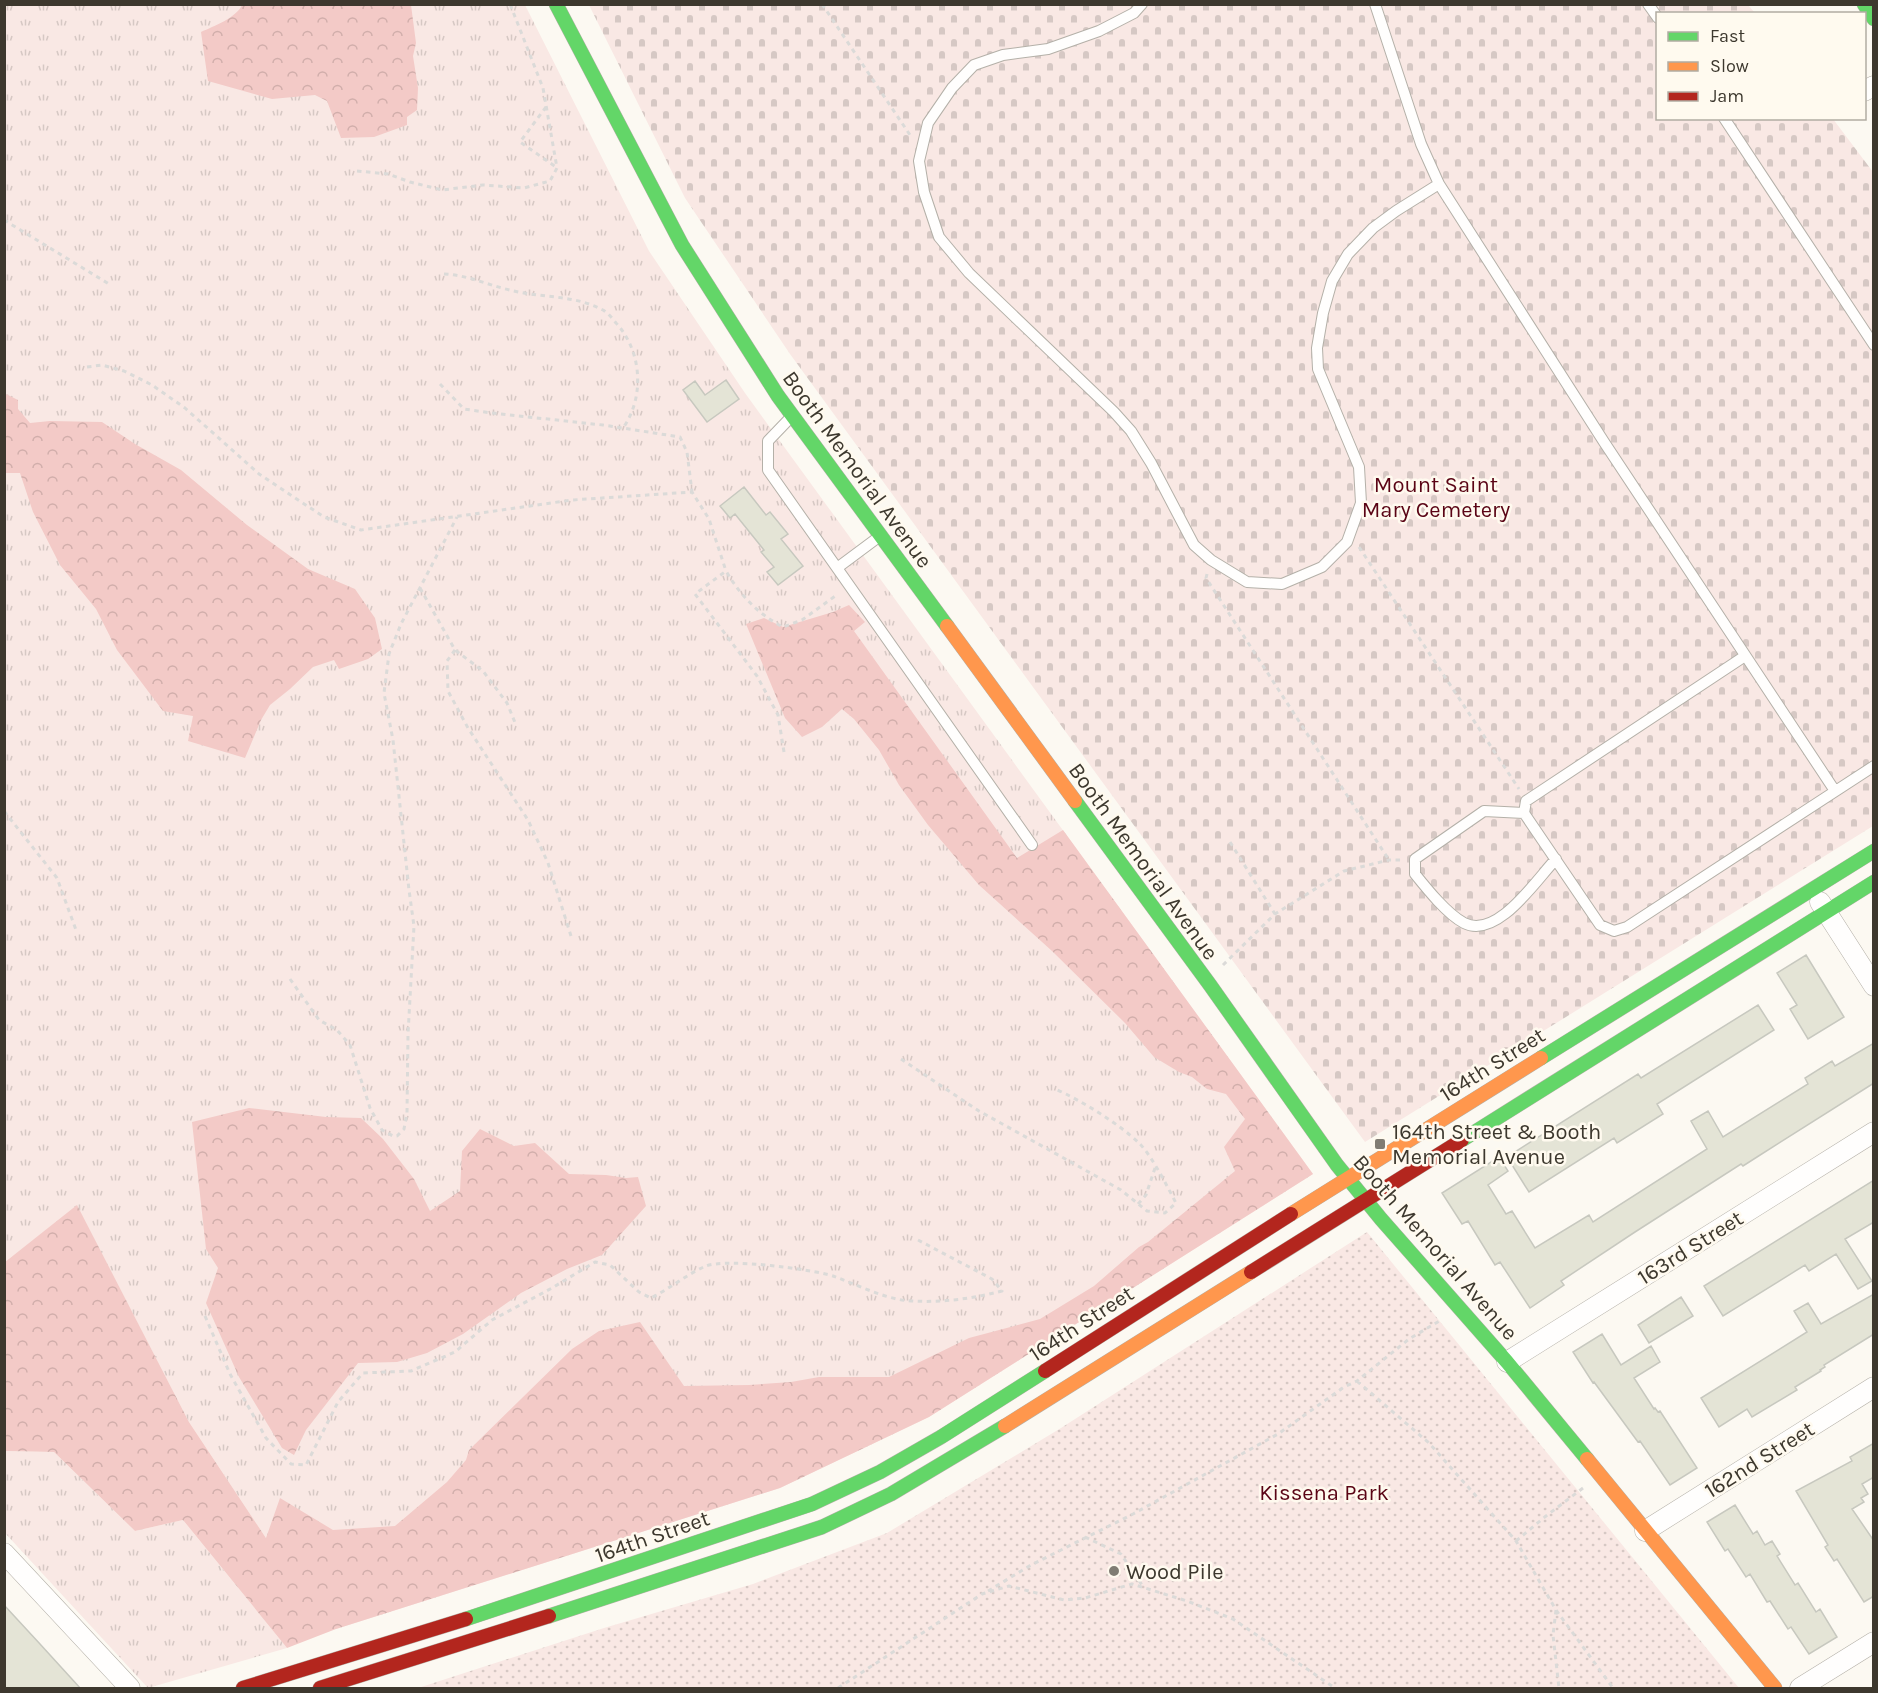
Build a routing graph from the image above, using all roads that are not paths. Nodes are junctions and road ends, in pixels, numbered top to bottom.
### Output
1 (556, 4) edge
2 (1142, 4) edge
3 (1375, 4) edge
4 (1864, 4) edge
5 (1874, 19) edge
6 (1725, 120) edge
7 (1439, 184) junction
8 (1874, 345) edge
9 (792, 416) junction
10 (880, 536) junction
11 (837, 568) junction
12 (1745, 657) junction
13 (1874, 766) edge
14 (1835, 791) junction
15 (1524, 813) junction
16 (1032, 845) dead end
17 (1874, 851) edge
18 (1556, 859) junction
19 (1874, 882) edge
20 (1813, 889) junction
21 (1826, 911) junction
22 (1874, 986) edge
23 (1874, 1132) edge
24 (1348, 1179) junction
25 (1366, 1201) junction
26 (1507, 1362) junction
27 (1874, 1387) edge
28 (1645, 1531) junction
29 (4, 1553) edge
30 (1874, 1642) edge
31 (130, 1689) edge
32 (243, 1689) edge
33 (320, 1689) edge
34 (1775, 1689) edge
35 (1800, 1689) edge

1 - 9 street, Booth Memorial Avenue
2 - 7 lane
3 - 7 lane
4 - 5 street
6 - 8 lane
7 - 12 lane
9 - 10 street, Booth Memorial Avenue
9 - 11 lane
10 - 11 lane
10 - 24 street, Booth Memorial Avenue
11 - 16 lane
12 - 14 lane
12 - 15 lane
13 - 14 lane
14 - 18 lane
15 - 18 lane
15 - 18 lane
17 - 20 street, 164th Street
19 - 21 street, 164th Street
20 - 21 street
20 - 24 street, 164th Street
21 - 22 street
21 - 25 street, 164th Street
23 - 26 street, 163rd Street
24 - 25 street, Booth Memorial Avenue
24 - 32 street, 164th Street
25 - 26 street, Booth Memorial Avenue
25 - 33 street, 164th Street
26 - 28 street, Booth Memorial Avenue
27 - 28 street, 162nd Street
28 - 34 street, Booth Memorial Avenue
29 - 31 street
30 - 35 street

